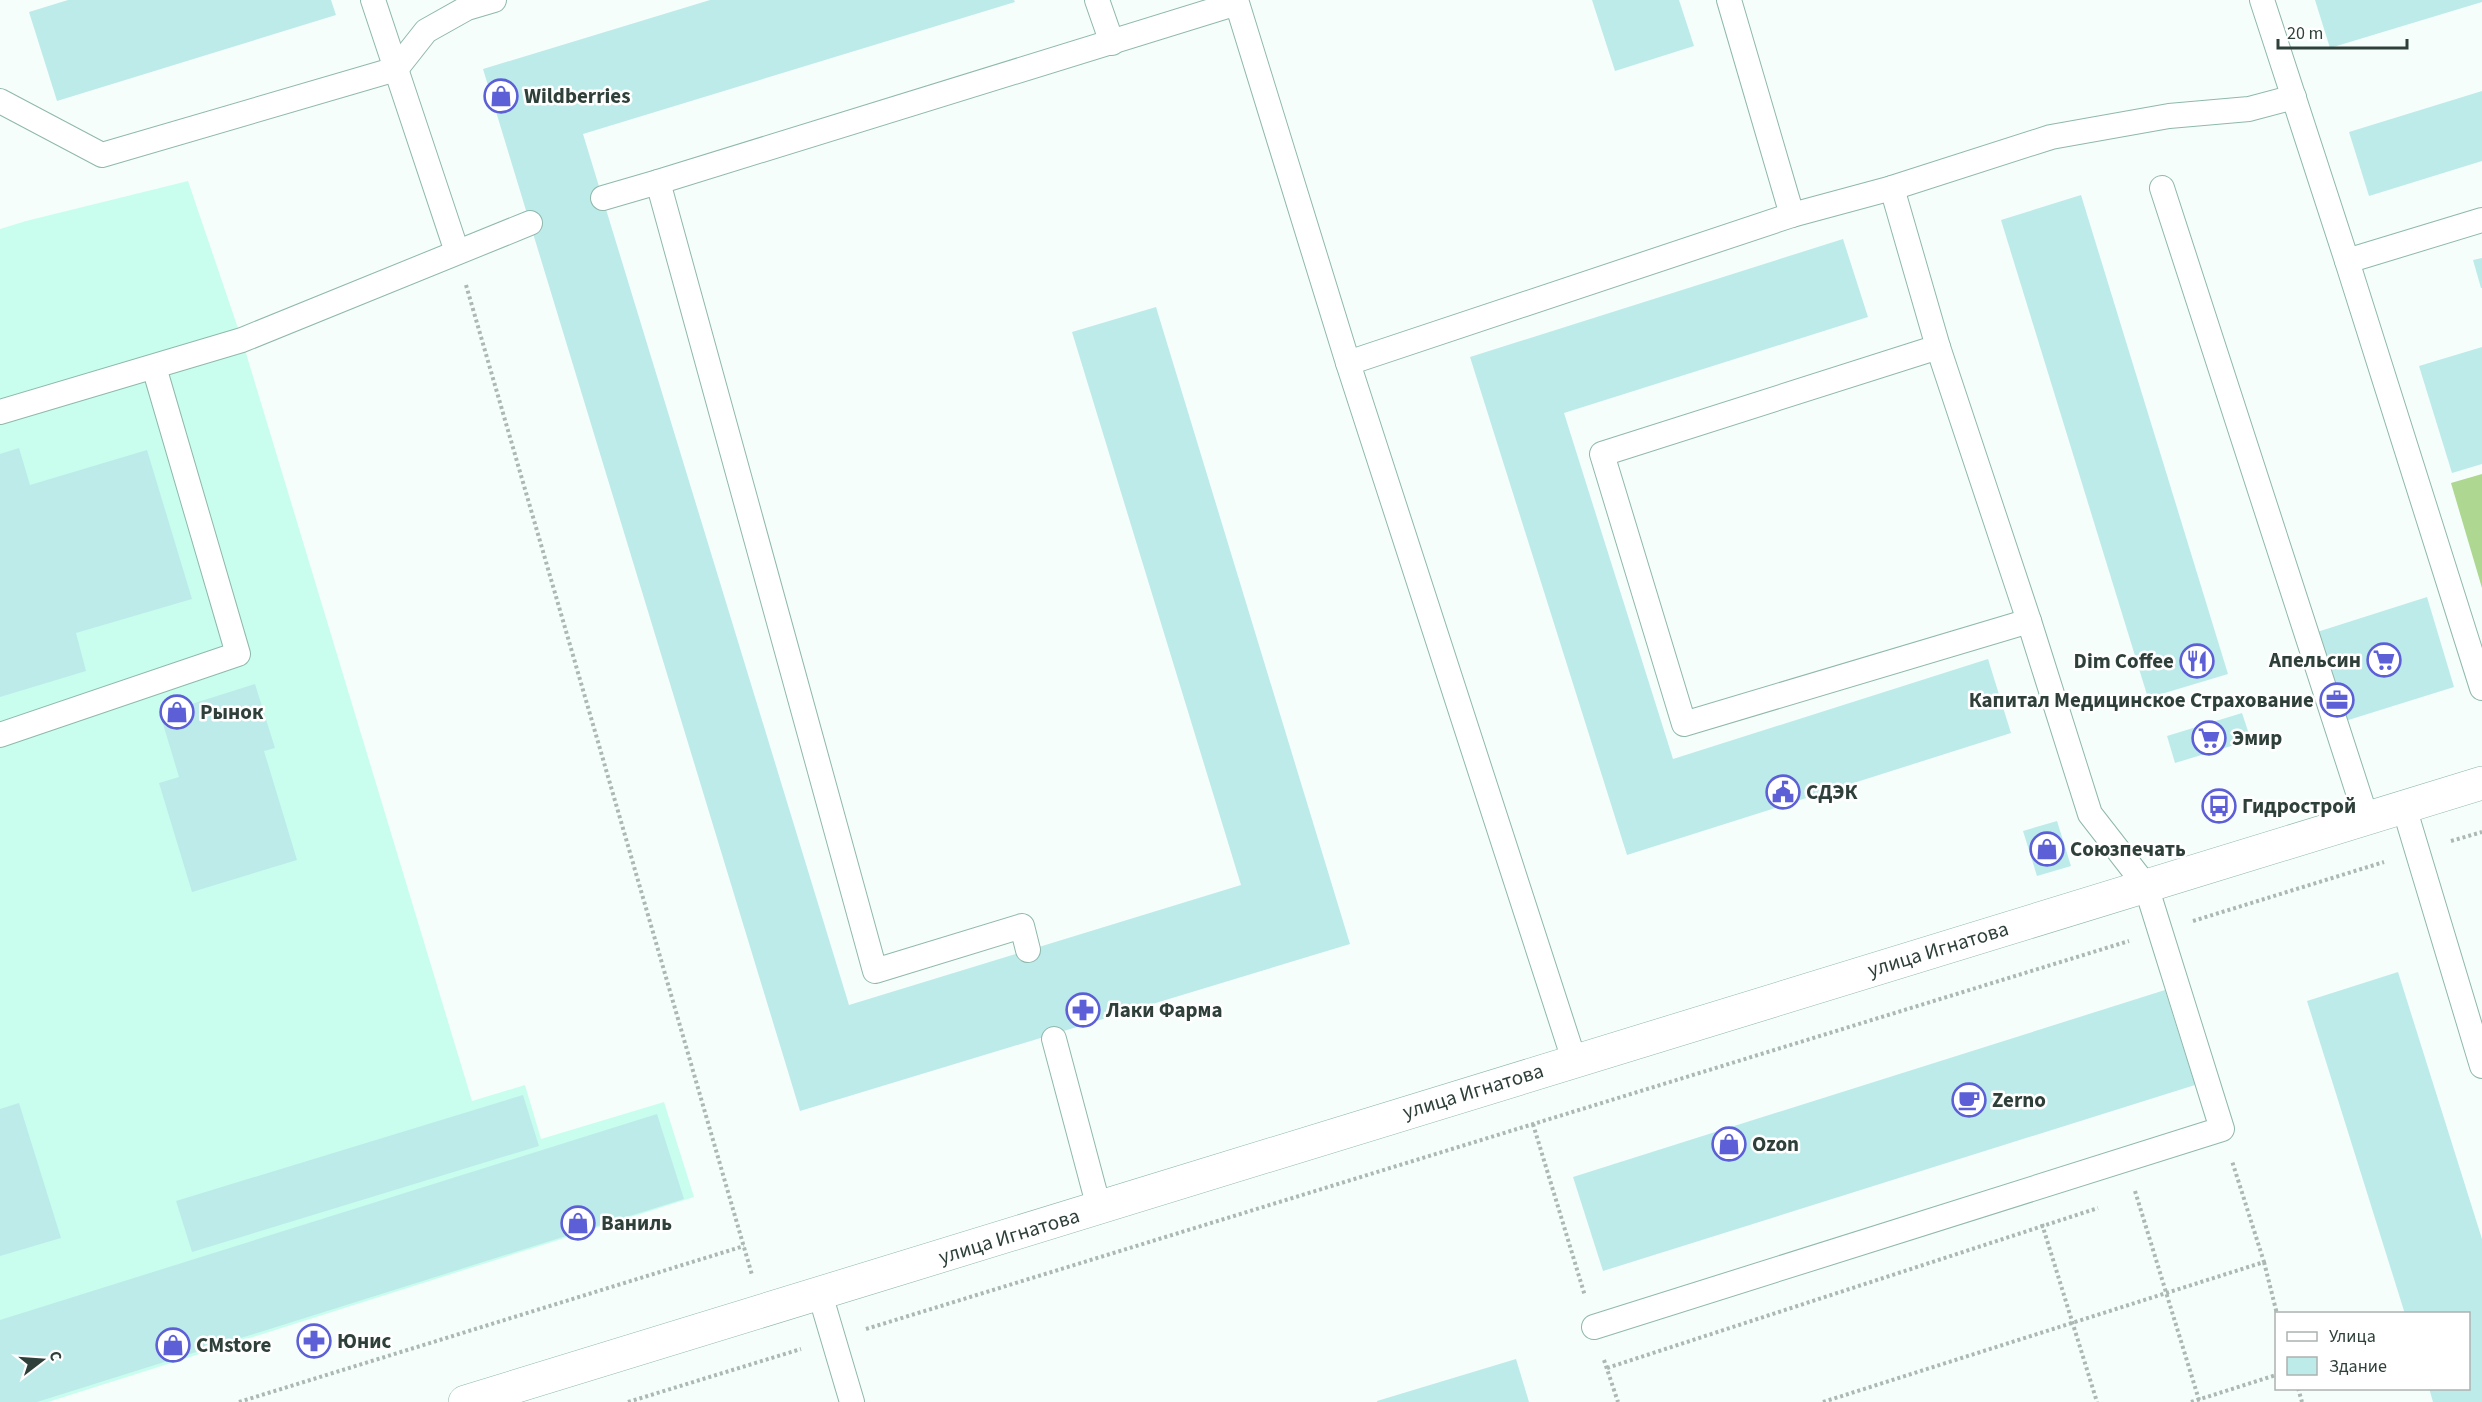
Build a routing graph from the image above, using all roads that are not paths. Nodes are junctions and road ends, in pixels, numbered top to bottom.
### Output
1 (373, 0) edge
2 (494, 0) edge
3 (1097, 0) edge
4 (1728, 0) edge
5 (2262, 0) edge
6 (1242, 2) edge
7 (1112, 43) junction
8 (396, 69) junction
9 (2294, 97) junction
10 (0, 101) edge
11 (658, 182) junction
12 (1892, 188) junction
13 (2162, 188) dead end
14 (603, 198) dead end
15 (1792, 215) junction
16 (2482, 220) edge
17 (530, 223) dead end
18 (457, 252) junction
19 (2348, 261) junction
20 (1938, 347) junction
21 (1348, 363) junction
22 (154, 366) junction
23 (0, 412) edge
24 (2029, 621) junction
25 (2482, 688) edge
26 (0, 735) edge
27 (2482, 783) edge
28 (2404, 807) junction
29 (2367, 820) junction
30 (2145, 886) junction
31 (1028, 950) dead end
32 (1054, 1039) dead end
33 (1574, 1060) junction
34 (2482, 1066) edge
35 (1099, 1208) junction
36 (820, 1294) junction
37 (1594, 1327) road end
38 (465, 1402) edge
39 (852, 1402) edge

1 - 8 lane
2 - 8 lane
3 - 7 lane
4 - 15 lane
5 - 9 lane
6 - 7 lane
6 - 21 lane
7 - 11 lane
8 - 10 lane
8 - 18 lane
9 - 12 lane
9 - 19 lane
11 - 14 lane
11 - 31 lane
12 - 15 lane
12 - 20 lane
13 - 29 lane
15 - 21 lane
16 - 19 lane
17 - 18 lane
18 - 22 lane
19 - 25 lane
20 - 24 lane
20 - 24 lane
21 - 33 lane
22 - 23 lane
22 - 26 lane
24 - 30 lane
27 - 28 street, улица Игнатова
28 - 29 street, улица Игнатова
28 - 34 lane
29 - 30 street, улица Игнатова
30 - 33 street, улица Игнатова
30 - 37 lane
32 - 35 lane
33 - 35 street, улица Игнатова
35 - 36 street, улица Игнатова
36 - 38 street, улица Игнатова
36 - 39 lane

